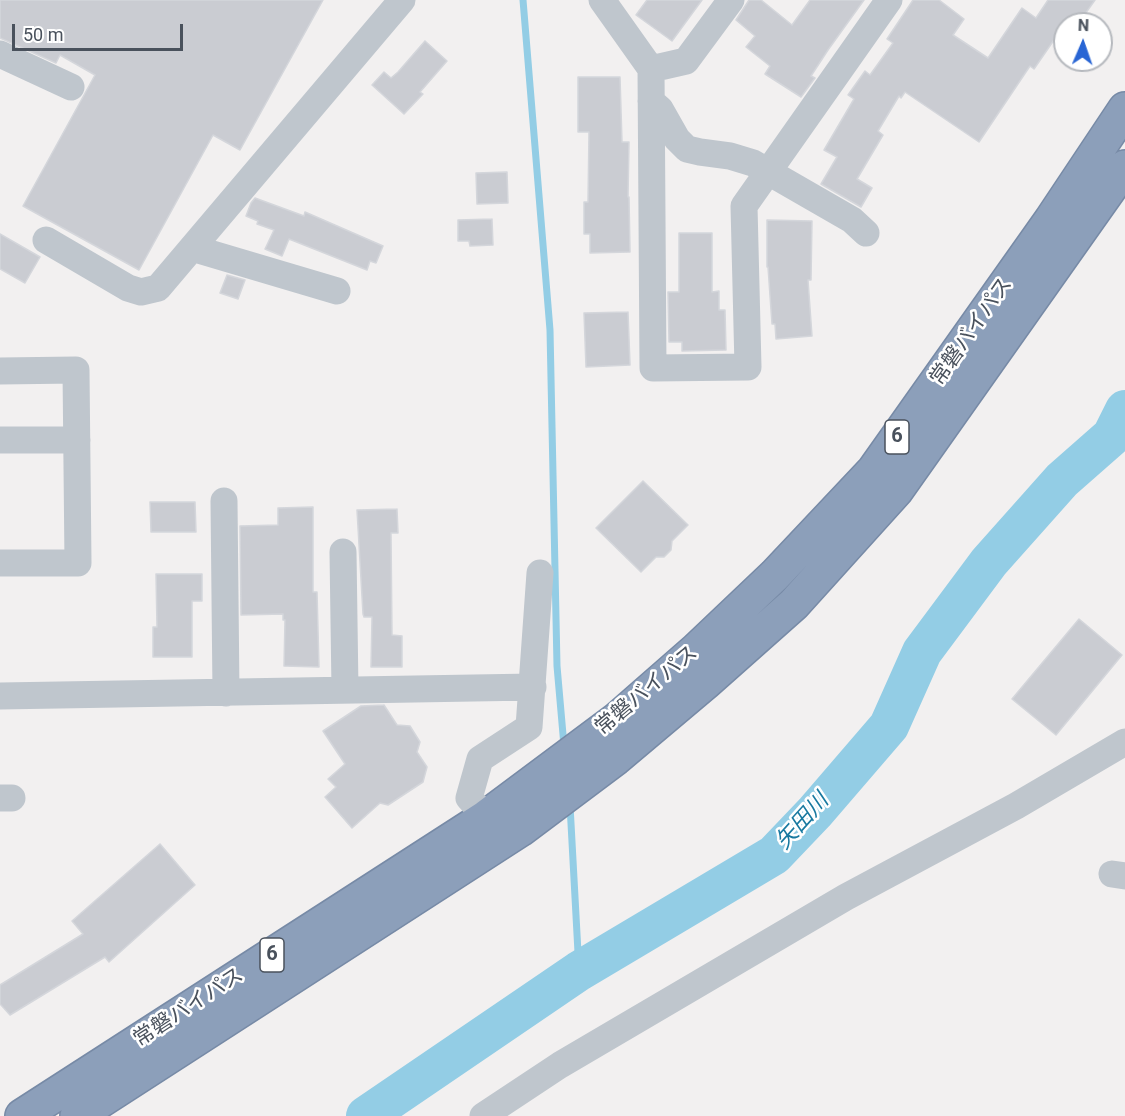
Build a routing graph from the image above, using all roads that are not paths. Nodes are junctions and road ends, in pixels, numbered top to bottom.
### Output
1 (402, 0) edge
2 (731, 0) edge
3 (889, 0) edge
4 (612, 5) edge
5 (0, 54) edge
6 (651, 69) junction
7 (71, 87) dead end
8 (651, 101) junction
9 (1125, 109) edge
10 (1125, 167) edge
11 (769, 171) junction
12 (866, 233) dead end
13 (46, 240) dead end
14 (192, 248) junction
15 (337, 291) dead end
16 (0, 371) edge
17 (0, 440) edge
18 (77, 440) junction
19 (224, 501) dead end
20 (343, 552) dead end
21 (0, 564) edge
22 (540, 573) dead end
23 (533, 687) junction
24 (345, 690) junction
25 (226, 693) junction
26 (0, 696) edge
27 (1125, 742) edge
28 (486, 817) junction
29 (22, 1116) edge
30 (76, 1116) edge
31 (483, 1116) edge

1 - 14 street
2 - 6 street
3 - 11 street
4 - 6 street
5 - 7 street
6 - 8 street
8 - 11 street
8 - 11 street
9 - 28 highway, 常磐バイパス / 6
10 - 30 highway, 常磐バイパス / 6
11 - 12 street
13 - 14 street
14 - 15 street
16 - 18 street
17 - 18 street
18 - 21 street
19 - 25 street
20 - 24 street
22 - 23 street
23 - 24 street
23 - 28 street
24 - 25 street
25 - 26 street
27 - 31 street
28 - 29 highway, 常磐バイパス / 6

